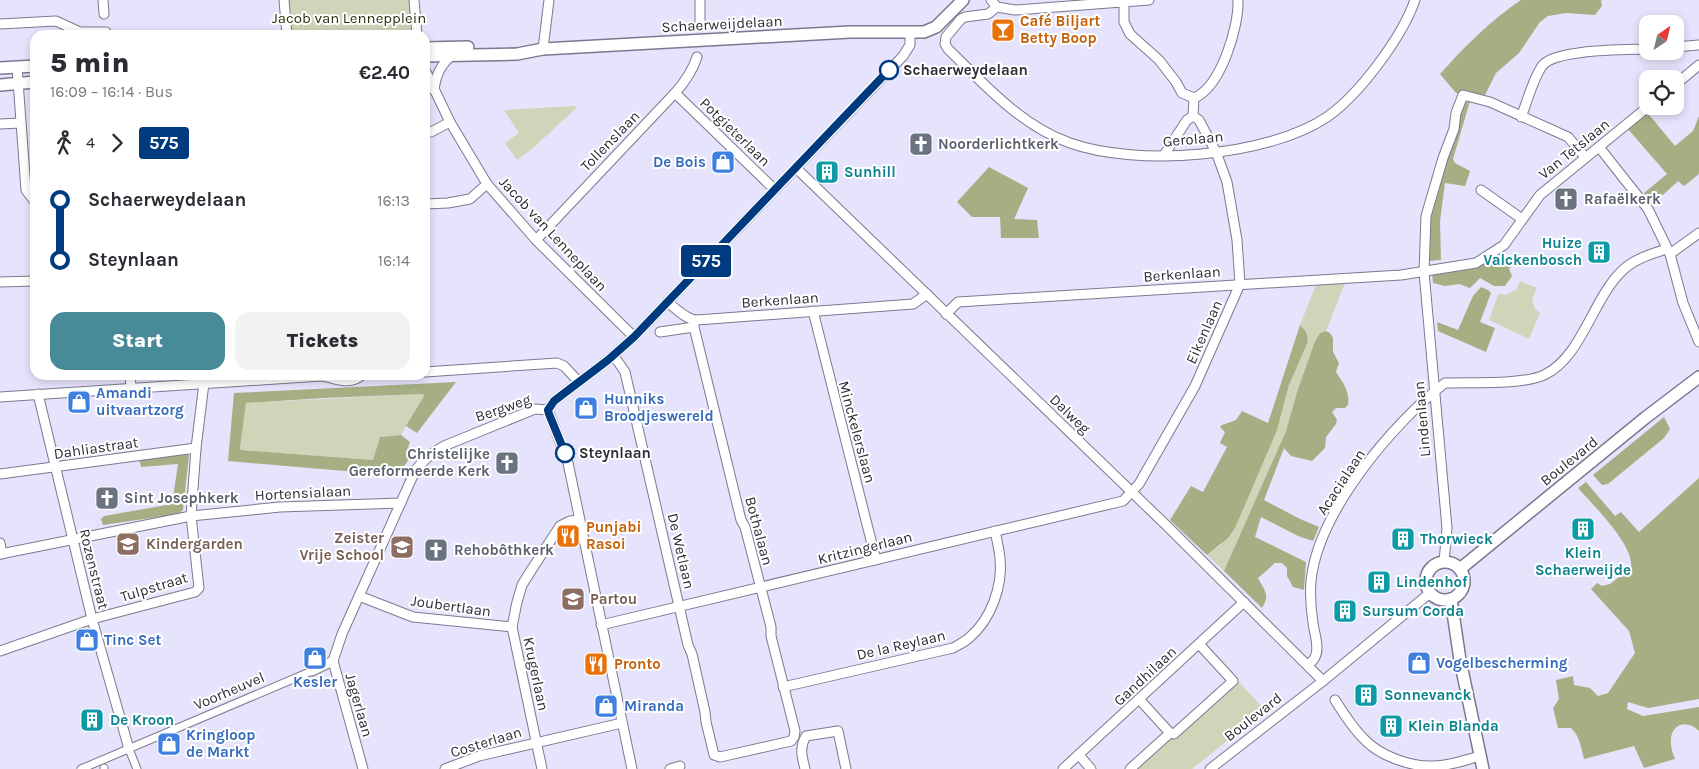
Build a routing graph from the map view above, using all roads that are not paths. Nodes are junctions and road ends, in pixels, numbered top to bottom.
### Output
1 (103, 0) edge
2 (284, 0) edge
3 (414, 0) edge
4 (550, 0) edge
5 (700, 0) edge
6 (963, 0) edge
7 (1149, 0) edge
8 (1238, 0) edge
9 (1415, 0) edge
10 (1124, 2) junction
11 (994, 3) edge
12 (104, 14) dead end
13 (0, 24) edge
14 (700, 26) dead end
15 (76, 30) edge
16 (287, 30) edge
17 (417, 30) edge
18 (910, 32) junction
19 (1699, 45) edge
20 (1684, 46) edge
21 (430, 48) edge
22 (539, 49) junction
23 (1639, 50) edge
24 (430, 56) edge
25 (451, 56) junction
26 (697, 57) dead end
27 (1699, 65) edge
28 (30, 66) edge
29 (17, 67) junction
30 (0, 68) edge
31 (1684, 78) edge
32 (430, 81) edge
33 (30, 82) edge
34 (18, 83) junction
35 (0, 85) edge
36 (434, 90) junction
37 (675, 93) junction
38 (1194, 98) junction
39 (1639, 114) edge
40 (1193, 116) junction
41 (1521, 117) junction
42 (450, 122) junction
43 (20, 123) junction
44 (0, 124) edge
45 (430, 132) edge
46 (1599, 147) junction
47 (1216, 152) junction
48 (1164, 155) junction
49 (1585, 157) junction
50 (796, 168) junction
51 (487, 184) junction
52 (775, 190) junction
53 (1482, 190) dead end
54 (30, 195) edge
55 (430, 204) edge
56 (1522, 219) junction
57 (1699, 234) edge
58 (536, 240) junction
59 (1668, 251) junction
60 (1424, 272) junction
61 (30, 281) edge
62 (0, 282) edge
63 (1240, 284) junction
64 (927, 294) junction
65 (667, 302) junction
66 (813, 311) junction
67 (946, 314) junction
68 (693, 323) junction
69 (660, 332) dead end
70 (634, 337) junction
71 (1699, 342) edge
72 (614, 356) junction
73 (430, 372) edge
74 (1699, 377) edge
75 (130, 380) edge
76 (212, 380) edge
77 (342, 380) edge
78 (357, 380) edge
79 (579, 382) junction
80 (204, 383) junction
81 (131, 388) junction
82 (1434, 392) junction
83 (38, 394) junction
84 (0, 397) edge
85 (548, 410) junction
86 (196, 448) junction
87 (56, 467) junction
88 (0, 474) edge
89 (1132, 493) junction
90 (401, 503) junction
91 (190, 516) junction
92 (579, 520) junction
93 (995, 531) junction
94 (72, 540) junction
95 (0, 543) edge
96 (1, 554) edge
97 (876, 560) junction
98 (1444, 562) junction
99 (1460, 569) junction
100 (760, 588) junction
101 (1430, 593) junction
102 (359, 596) junction
103 (1452, 599) junction
104 (1244, 602) junction
105 (679, 606) junction
106 (92, 619) junction
107 (601, 625) junction
108 (512, 628) junction
109 (1199, 644) junction
110 (336, 648) joint
111 (0, 651) edge
112 (333, 661) junction
113 (1308, 665) junction
114 (312, 671) joint
115 (1323, 681) junction
116 (783, 687) junction
117 (1139, 699) junction
118 (1335, 700) dead end
119 (622, 723) junction
120 (1170, 733) junction
121 (791, 741) joint
122 (536, 742) junction
123 (128, 749) junction
124 (1079, 755) junction
125 (1480, 756) junction
126 (680, 766) dead end
127 (81, 769) edge
128 (137, 769) edge
129 (363, 769) edge
130 (445, 769) edge
131 (542, 769) edge
132 (632, 769) edge
133 (670, 769) edge
134 (805, 769) edge
135 (846, 769) edge
136 (1064, 769) edge
137 (1091, 769) edge
138 (1130, 769) edge
139 (1210, 769) edge
140 (1483, 769) edge

1 - 12 street
2 - 16 street
3 - 17 street
4 - 22 street
5 - 14 street
6 - 18 street, Schaerweijdelaan
7 - 10 street
8 - 38 street
9 - 47 street, Gerolaan
10 - 11 street
10 - 38 street
11 - 48 street, Gerolaan
13 - 15 street
18 - 22 street, Schaerweijdelaan
18 - 50 street, Bergweg
19 - 20 street
21 - 22 street, Schaerweijdelaan
22 - 25 street, Schaerweijdelaan
23 - 41 street
24 - 25 street, Schaerweijdelaan
25 - 36 street
26 - 37 street, Tollenslaan
27 - 31 street
28 - 29 street
29 - 30 street
29 - 34 street
32 - 36 street, Jacob van Lenneplaan
33 - 34 street
34 - 35 street
34 - 43 street
36 - 42 street, Jacob van Lenneplaan
37 - 52 street, Potgieterlaan
37 - 58 street, Tollenslaan
38 - 40 street
39 - 46 street, Van Tetslaan
40 - 47 street, Eikenlaan
40 - 48 street
41 - 49 street
41 - 60 street, Lindenlaan
42 - 45 street
42 - 51 street, Jacob van Lenneplaan
43 - 44 street
43 - 54 street
46 - 49 street, Van Tetslaan
46 - 59 street
47 - 48 street, Gerolaan
47 - 63 street, Eikenlaan
49 - 56 street, Van Tetslaan
50 - 52 street, Bergweg
50 - 64 street, Dalweg
51 - 55 street
51 - 58 street, Jacob van Lenneplaan
52 - 65 street, Bergweg
53 - 56 street
56 - 60 street, Van Tetslaan
57 - 59 street
58 - 70 street, Jacob van Lenneplaan
59 - 71 street
59 - 82 street
60 - 63 street, Berkenlaan
60 - 82 street, Lindenlaan
61 - 62 street
63 - 67 street, Berkenlaan
63 - 89 street, Eikenlaan
64 - 66 street, Berkenlaan
64 - 67 street, Dalweg
65 - 68 street
65 - 70 street, Bergweg
66 - 68 street, Berkenlaan
66 - 97 street, Minckelerslaan
67 - 89 street, Dalweg
68 - 69 street, Berkenlaan
68 - 100 street, Bothalaan
70 - 72 street, Bergweg
72 - 79 street, Bergweg
72 - 105 street, De Wetlaan
73 - 79 street
74 - 99 street, Boulevard
75 - 81 street
76 - 80 street
77 - 78 street
79 - 85 street, Bergweg
80 - 81 street
80 - 86 street, Tulpstraat
81 - 83 street
82 - 98 street, Lindenlaan
82 - 113 street, Acacialaan
83 - 84 street
83 - 87 street, Rozenstraat
85 - 90 street, Bergweg
85 - 92 street
86 - 87 street, Dahliastraat
86 - 91 street, Tulpstraat
87 - 88 street, Dahliastraat
87 - 94 street, Rozenstraat
89 - 93 street, Kritzingerlaan
89 - 104 street, Dalweg
90 - 91 street, Hortensialaan
90 - 102 street, Bergweg
91 - 94 street, Hortensialaan
91 - 106 street, Tulpstraat
92 - 107 street
92 - 108 street, Krugerlaan
93 - 97 street, Kritzingerlaan
93 - 116 street, De la Reylaan
94 - 96 street, Hortensialaan
94 - 106 street, Rozenstraat
95 - 96 street
97 - 100 street, Kritzingerlaan
98 - 99 street
98 - 101 street
99 - 103 street
100 - 105 street, Kritzingerlaan
100 - 116 street, Bothalaan
101 - 103 street
101 - 115 street, Boulevard
102 - 108 street, Joubertlaan
102 - 110 street, Bergweg
103 - 125 street
104 - 109 street, Gandhilaan
104 - 113 street, Dalweg
105 - 107 street, Kritzingerlaan
105 - 121 street, De Wetlaan
106 - 111 street
106 - 123 street, Rozenstraat
107 - 119 street
108 - 122 street, Krugerlaan
109 - 117 street, Gandhilaan
109 - 120 street
110 - 112 street, Jagerlaan
112 - 114 street, Voorheuvel
112 - 129 street, Jagerlaan
113 - 115 street, Dalweg
114 - 123 street, Voorheuvel
115 - 139 street, Boulevard
116 - 121 street, Bothalaan
117 - 120 street
117 - 124 street, Gandhilaan
118 - 125 street
119 - 122 street, Costerlaan
119 - 132 street
120 - 138 street
122 - 130 street, Costerlaan
122 - 131 street, Krugerlaan
123 - 127 street, Voorheuvel
123 - 128 street
124 - 136 street, Gandhilaan
124 - 137 street
125 - 140 street
126 - 133 street
134 - 135 street

